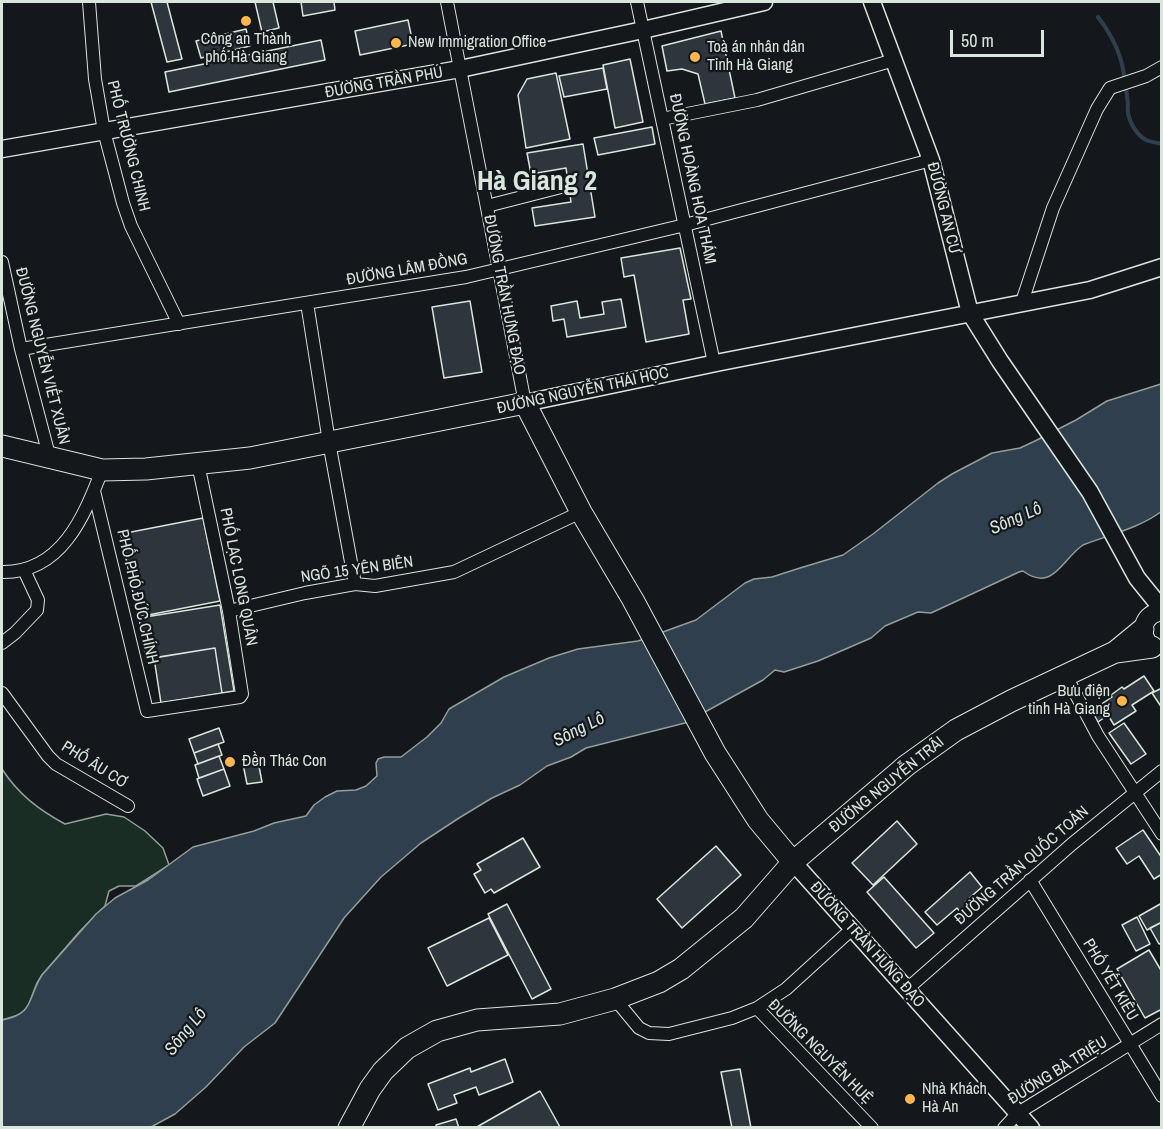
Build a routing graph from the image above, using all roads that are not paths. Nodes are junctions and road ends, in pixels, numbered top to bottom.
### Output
1 (89, 2) edge
2 (447, 2) edge
3 (637, 2) edge
4 (764, 2) edge
5 (872, 2) edge
6 (643, 30) junction
7 (894, 60) junction
8 (1161, 67) edge
9 (460, 69) junction
10 (662, 119) junction
11 (104, 131) junction
12 (2, 149) edge
13 (931, 160) junction
14 (565, 186) dead end
15 (487, 206) junction
16 (684, 225) junction
17 (2, 262) edge
18 (1161, 267) edge
19 (499, 270) junction
20 (1022, 302) junction
21 (307, 303) junction
22 (970, 313) junction
23 (179, 324) junction
24 (21, 350) junction
25 (714, 363) junction
26 (525, 403) junction
27 (329, 442) junction
28 (2, 446) edge
29 (50, 459) junction
30 (198, 464) junction
31 (102, 470) junction
32 (94, 490) junction
33 (581, 512) junction
34 (24, 570) junction
35 (2, 572) edge
36 (355, 584) junction
37 (229, 611) junction
38 (1156, 633) edge
39 (2, 643) edge
40 (1065, 674) junction
41 (2, 693) edge
42 (242, 697) joint
43 (1161, 771) edge
44 (1133, 792) junction
45 (128, 806) dead end
46 (1161, 834) edge
47 (793, 862) junction
48 (1030, 880) junction
49 (852, 929) junction
50 (906, 990) junction
51 (615, 999) junction
52 (757, 1008) junction
53 (1161, 1024) edge
54 (1130, 1045) junction
55 (1161, 1096) edge
56 (1018, 1113) junction
57 (349, 1128) edge
58 (872, 1128) edge
59 (1004, 1128) edge
60 (1031, 1128) edge

1 - 11 street, PHỐ TRƯỜNG CHINH
2 - 9 street, ĐƯỜNG TRẦN HƯNG ĐẠO
3 - 6 street, ĐƯỜNG HOÀNG HOA THÁM
4 - 6 main road, ĐƯỜNG TRẦN PHÚ
5 - 7 main road, ĐƯỜNG AN CƯ
6 - 9 main road, ĐƯỜNG TRẦN PHÚ
6 - 10 street, ĐƯỜNG HOÀNG HOA THÁM
7 - 10 street
7 - 13 main road, ĐƯỜNG AN CƯ
8 - 20 street
9 - 11 main road, ĐƯỜNG TRẦN PHÚ
9 - 15 street, ĐƯỜNG TRẦN HƯNG ĐẠO
10 - 16 street, ĐƯỜNG HOÀNG HOA THÁM
11 - 12 main road, ĐƯỜNG TRẦN PHÚ
11 - 23 street, PHỐ TRƯỜNG CHINH
13 - 16 street, ĐƯỜNG LÂM ĐỒNG
13 - 22 main road, ĐƯỜNG AN CƯ
14 - 15 street
15 - 19 street, ĐƯỜNG TRẦN HƯNG ĐẠO
16 - 19 street, ĐƯỜNG LÂM ĐỒNG
16 - 25 street, ĐƯỜNG HOÀNG HOA THÁM
17 - 24 street, ĐƯỜNG NGUYỄN VIẾT XUÂN
18 - 20 main road, ĐƯỜNG NGUYỄN THÁI HỌC
19 - 21 street, ĐƯỜNG LÂM ĐỒNG
19 - 26 street, ĐƯỜNG TRẦN HƯNG ĐẠO
20 - 22 main road, ĐƯỜNG NGUYỄN THÁI HỌC
21 - 23 street, ĐƯỜNG LÂM ĐỒNG
21 - 27 street
22 - 25 main road, ĐƯỜNG NGUYỄN THÁI HỌC
22 - 38 main road, ĐƯỜNG AN CƯ
23 - 24 street, ĐƯỜNG LÂM ĐỒNG
24 - 29 street, ĐƯỜNG NGUYỄN VIẾT XUÂN
25 - 26 main road, ĐƯỜNG NGUYỄN THÁI HỌC
26 - 27 highway, ĐƯỜNG NGUYỄN THÁI HỌC
26 - 33 highway, ĐƯỜNG TRẦN HƯNG ĐẠO
27 - 30 highway, ĐƯỜNG NGUYỄN THÁI HỌC
27 - 36 street
28 - 29 highway, ĐƯỜNG NGUYỄN THÁI HỌC
29 - 31 highway, ĐƯỜNG NGUYỄN THÁI HỌC
30 - 31 highway, ĐƯỜNG NGUYỄN THÁI HỌC
30 - 37 street, PHỐ LẠC LONG QUÂN
31 - 32 street
32 - 34 street
32 - 42 street, PHỐ PHÓ ĐỨC CHÍNH
33 - 36 street, NGÕ 15 YÊN BIÊN
33 - 47 highway, ĐƯỜNG TRẦN HƯNG ĐẠO
34 - 35 street
34 - 39 street
36 - 37 street, NGÕ 15 YÊN BIÊN
37 - 42 street, PHỐ LẠC LONG QUÂN
38 - 40 highway, ĐƯỜNG NGUYỄN TRÃI
40 - 44 street
40 - 47 highway, ĐƯỜNG NGUYỄN TRÃI
41 - 45 street, PHỐ ÂU CƠ
43 - 44 street, ĐƯỜNG TRẦN QUỐC TOẢN
44 - 46 street
44 - 48 street, ĐƯỜNG TRẦN QUỐC TOẢN
47 - 49 main road, ĐƯỜNG TRẦN HƯNG ĐẠO
47 - 51 highway, ĐƯỜNG NGUYỄN TRÃI
48 - 50 street, ĐƯỜNG TRẦN QUỐC TOẢN
48 - 54 street, PHỐ YẾT KIÊU
49 - 50 main road, ĐƯỜNG TRẦN HƯNG ĐẠO
49 - 52 street
50 - 56 main road, ĐƯỜNG TRẦN HƯNG ĐẠO
51 - 52 street, ĐƯỜNG NGUYỄN HUỆ
51 - 57 highway, ĐƯỜNG NGUYỄN TRÃI
52 - 58 street, ĐƯỜNG NGUYỄN HUỆ
53 - 54 street, ĐƯỜNG BÀ TRIỆU
54 - 55 street, PHỐ YẾT KIÊU
54 - 56 street, ĐƯỜNG BÀ TRIỆU
56 - 59 street, ĐƯỜNG BÀ TRIỆU
56 - 60 main road, ĐƯỜNG TRẦN HƯNG ĐẠO

